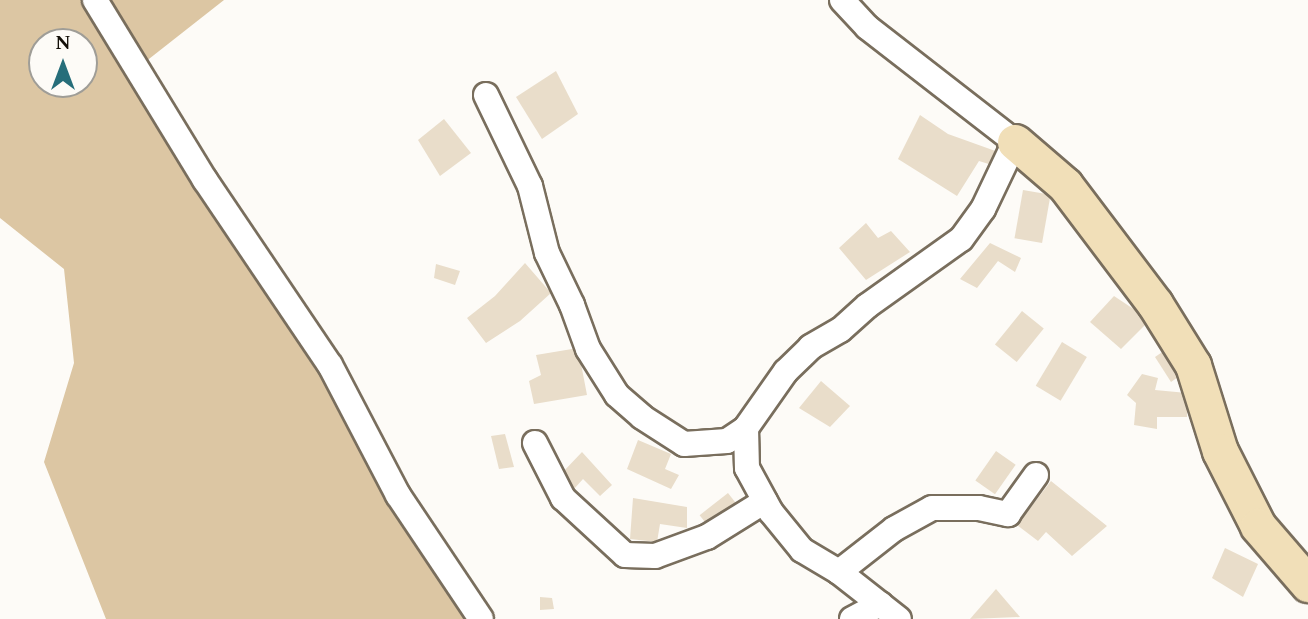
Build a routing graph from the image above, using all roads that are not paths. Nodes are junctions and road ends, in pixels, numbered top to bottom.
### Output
1 (95, 0) edge
2 (842, 0) edge
3 (486, 95) dead end
4 (1014, 142) junction
5 (746, 428) junction
6 (535, 443) dead end
7 (1036, 475) dead end
8 (765, 501) junction
9 (839, 572) junction
10 (1308, 584) edge
11 (890, 612) edge
12 (481, 619) edge
13 (852, 619) edge

1 - 12 street
2 - 4 street
3 - 5 street
4 - 5 street
4 - 10 street
5 - 8 street
6 - 8 street
7 - 9 street
8 - 9 street
9 - 11 street
11 - 13 street

